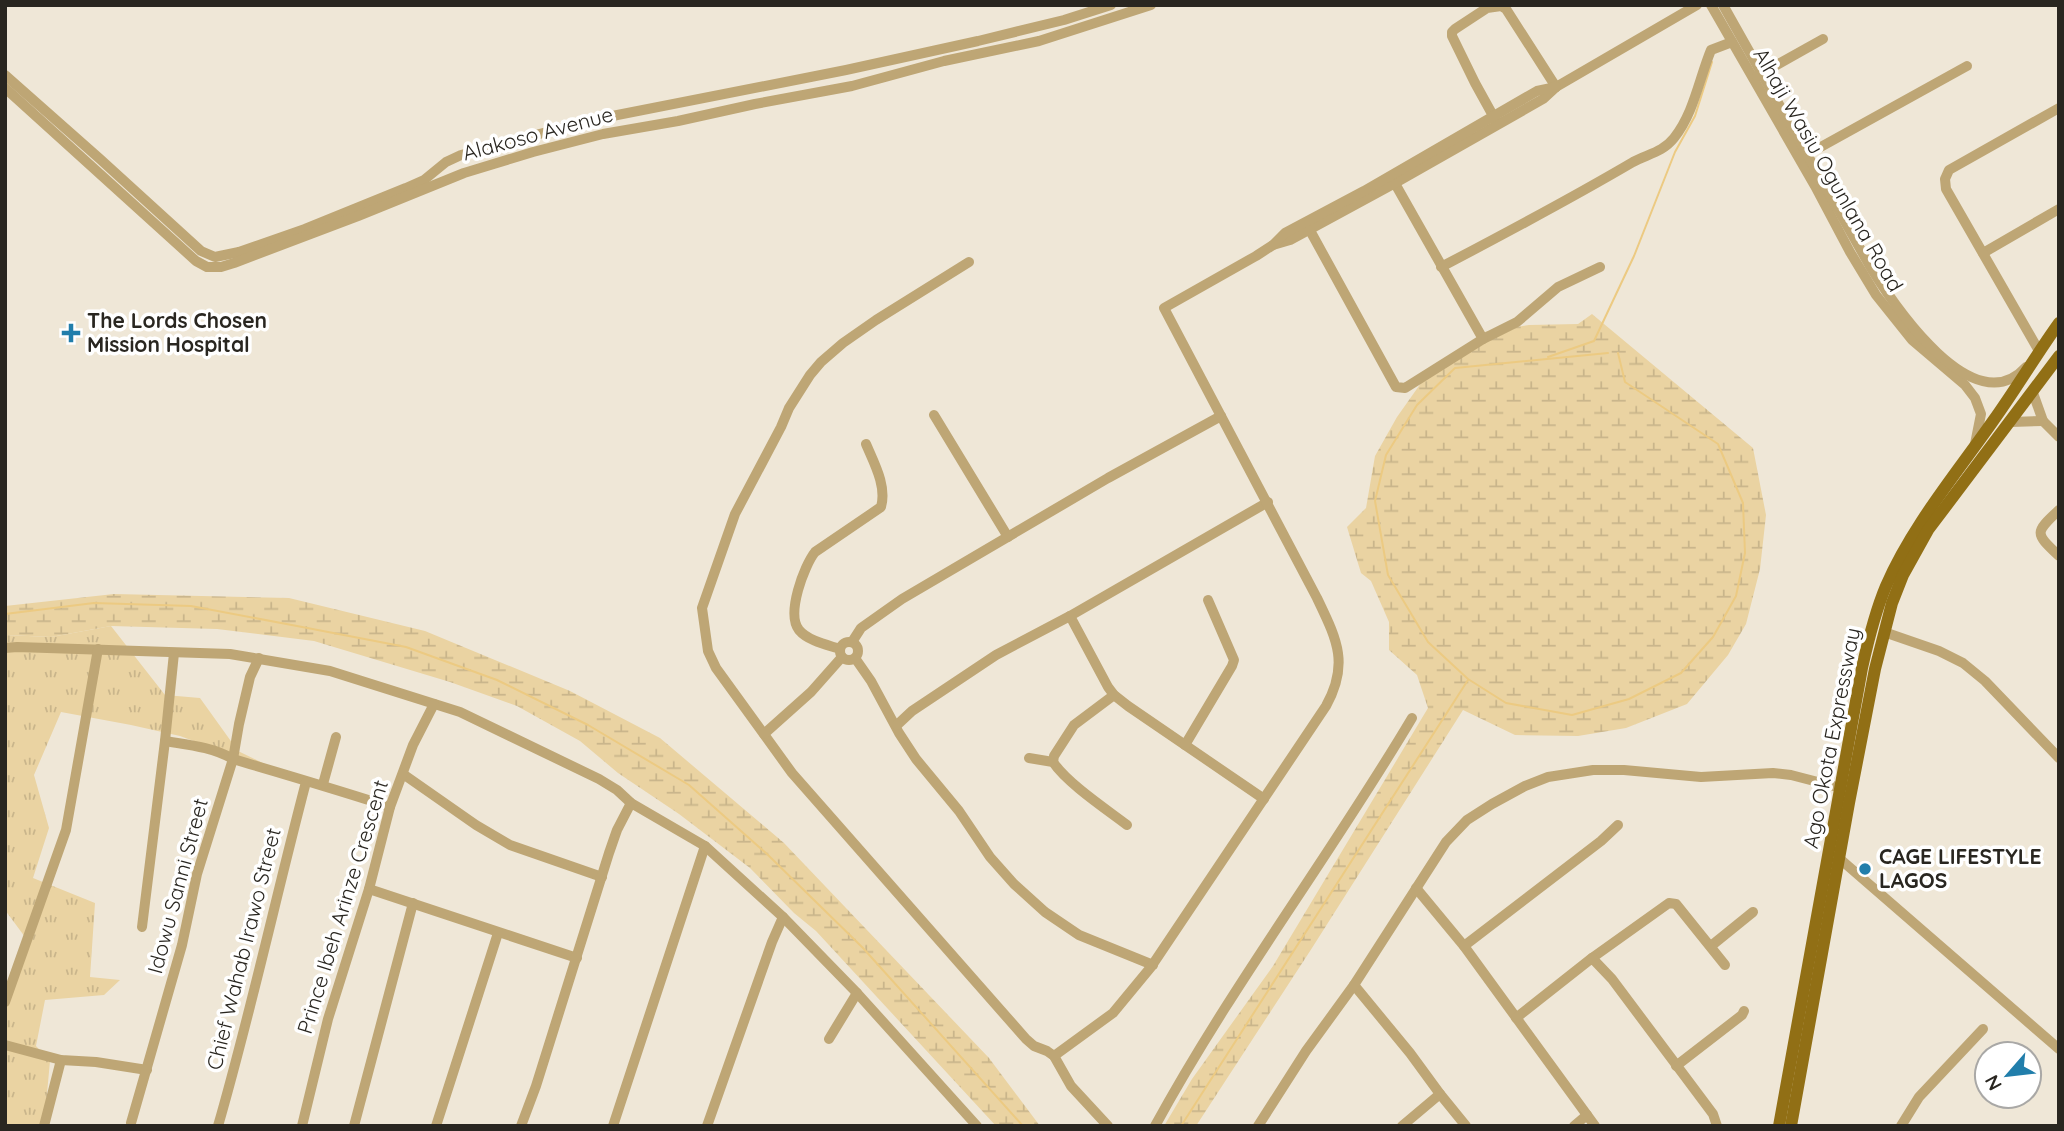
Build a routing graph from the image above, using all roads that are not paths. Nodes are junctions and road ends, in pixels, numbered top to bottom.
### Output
1 (1111, 5) edge
2 (1152, 5) edge
3 (1697, 5) edge
4 (1711, 5) edge
5 (1723, 5) edge
6 (1823, 39) dead end
7 (1732, 42) junction
8 (939, 49) junction
9 (944, 61) junction
10 (1967, 66) dead end
11 (5, 75) edge
12 (1757, 76) junction
13 (1556, 87) junction
14 (5, 88) edge
15 (750, 89) junction
16 (755, 104) junction
17 (2059, 108) edge
18 (1495, 120) junction
19 (1808, 154) junction
20 (458, 157) junction
21 (464, 173) junction
22 (1393, 179) junction
23 (2059, 209) edge
24 (1307, 226) junction
25 (1983, 253) junction
26 (969, 262) dead end
27 (1441, 267) junction
28 (1600, 267) dead end
29 (2059, 323) edge
30 (1483, 339) junction
31 (2037, 354) junction
32 (2059, 356) edge
33 (2032, 393) junction
34 (934, 415) dead end
35 (1221, 416) junction
36 (2043, 421) junction
37 (2011, 422) junction
38 (2059, 437) edge
39 (866, 444) dead end
40 (1975, 448) junction
41 (1268, 502) junction
42 (2059, 510) edge
43 (1008, 537) junction
44 (2059, 556) edge
45 (1208, 600) dead end
46 (1070, 616) junction
47 (1884, 632) junction
48 (852, 642) junction
49 (5, 648) edge
50 (98, 649) junction
51 (174, 653) junction
52 (841, 653) junction
53 (259, 658) junction
54 (855, 658) junction
55 (1114, 695) junction
56 (434, 705) junction
57 (1412, 718) dead end
58 (897, 725) junction
59 (764, 734) junction
60 (335, 737) dead end
61 (165, 741) junction
62 (1185, 745) junction
63 (1029, 758) dead end
64 (2059, 758) edge
65 (233, 759) junction
66 (1053, 762) junction
67 (403, 774) junction
68 (306, 782) junction
69 (323, 784) junction
70 (1841, 788) junction
71 (1264, 799) junction
72 (631, 803) junction
73 (390, 807) junction
74 (1127, 825) dead end
75 (1618, 825) dead end
76 (705, 846) junction
77 (1840, 859) junction
78 (602, 877) junction
79 (1416, 888) junction
80 (369, 889) junction
81 (414, 903) junction
82 (1753, 912) dead end
83 (783, 917) junction
84 (142, 928) dead end
85 (498, 933) junction
86 (1464, 946) junction
87 (1711, 946) junction
88 (577, 958) junction
89 (1592, 958) junction
90 (1153, 965) junction
91 (1725, 965) dead end
92 (1354, 985) junction
93 (857, 993) junction
94 (5, 1002) edge
95 (1744, 1011) dead end
96 (1516, 1018) junction
97 (1983, 1029) dead end
98 (829, 1039) dead end
99 (5, 1045) edge
100 (2059, 1049) edge
101 (1054, 1056) junction
102 (61, 1060) junction
103 (1676, 1066) junction
104 (147, 1070) junction
105 (1440, 1094) junction
106 (1587, 1115) junction
107 (131, 1123) dead end
108 (1264, 1123) edge
109 (44, 1126) edge
110 (218, 1126) edge
111 (302, 1126) edge
112 (354, 1126) edge
113 (436, 1126) edge
114 (521, 1126) edge
115 (613, 1126) edge
116 (707, 1126) edge
117 (977, 1126) edge
118 (1108, 1126) edge
119 (1155, 1126) edge
120 (1402, 1126) edge
121 (1466, 1126) edge
122 (1574, 1126) edge
123 (1595, 1126) edge
124 (1717, 1126) edge
125 (1779, 1126) edge
126 (1791, 1126) edge
127 (1901, 1126) edge

1 - 8 street, Alakoso Avenue
2 - 9 street, Alakoso Avenue
3 - 13 street
4 - 7 street, Alhaji Wasiu Ogunlana Road
5 - 12 street, Alhaji Wasiu Ogunlana Road
6 - 12 street
7 - 12 street, Alhaji Wasiu Ogunlana Road
7 - 27 street
8 - 9 street
8 - 15 street, Alakoso Avenue
9 - 16 street, Alakoso Avenue
10 - 19 street
11 - 20 street, Alakoso Avenue
12 - 19 street, Alhaji Wasiu Ogunlana Road
12 - 40 street, Alhaji Wasiu Ogunlana Road
13 - 18 street
13 - 18 street
14 - 21 street, Alakoso Avenue
15 - 16 street
15 - 20 street, Alakoso Avenue
16 - 21 street, Alakoso Avenue
17 - 25 street
18 - 22 street
19 - 31 street, Alhaji Wasiu Ogunlana Road
20 - 21 street
22 - 24 street
22 - 27 street
23 - 25 street
24 - 30 street
24 - 35 street
25 - 31 street
26 - 59 street
27 - 30 street
28 - 30 street
29 - 31 main road, Ago Okota Expressway
31 - 40 main road, Ago Okota Expressway
32 - 33 main road, Ago Okota Expressway
33 - 36 street
33 - 37 main road, Ago Okota Expressway
34 - 43 street
35 - 41 street
35 - 43 street
36 - 37 street
36 - 38 street
37 - 47 main road, Ago Okota Expressway
39 - 52 street
40 - 70 main road, Ago Okota Expressway
41 - 46 street
41 - 71 street
42 - 44 street
43 - 48 street
45 - 62 street
46 - 55 street
46 - 58 street
47 - 64 street
47 - 77 main road, Ago Okota Expressway
48 - 52 street
48 - 54 street
49 - 50 street
50 - 51 street
50 - 94 street
51 - 53 street
51 - 61 street
52 - 54 street
52 - 59 street
53 - 56 street
53 - 65 street, Idowu Sanni Street
54 - 58 street
55 - 62 street
55 - 66 street
56 - 67 street, Prince Ibeh Arinze Crescent
56 - 72 street
57 - 119 street
58 - 90 street
59 - 101 street
60 - 69 street
61 - 65 street
61 - 84 street
62 - 71 street
63 - 66 street
65 - 68 street
65 - 104 street, Idowu Sanni Street
66 - 74 street
67 - 73 street, Prince Ibeh Arinze Crescent
67 - 78 street
68 - 69 street
68 - 110 street, Chief Wahab Irawo Street
69 - 73 street
70 - 79 street
70 - 125 main road, Ago Okota Expressway
71 - 90 street
72 - 76 street
72 - 78 street
73 - 80 street, Prince Ibeh Arinze Crescent
75 - 86 street
76 - 83 street
76 - 115 street
77 - 100 street
77 - 126 main road, Ago Okota Expressway
78 - 88 street
79 - 86 street
79 - 92 street
80 - 81 street
80 - 111 street, Prince Ibeh Arinze Crescent
81 - 85 street
81 - 112 street
82 - 87 street
83 - 93 street
83 - 116 street
85 - 88 street
85 - 113 street
86 - 96 street
87 - 89 street
87 - 91 street
88 - 114 street
89 - 96 street
89 - 103 street
90 - 101 street
92 - 105 street
92 - 108 street
93 - 98 street
93 - 117 street
95 - 103 street
96 - 106 street
97 - 127 street
99 - 102 street
101 - 118 street
102 - 104 street
102 - 109 street
103 - 124 street
104 - 107 street, Idowu Sanni Street
105 - 120 street
105 - 121 street
106 - 122 street
106 - 123 street

